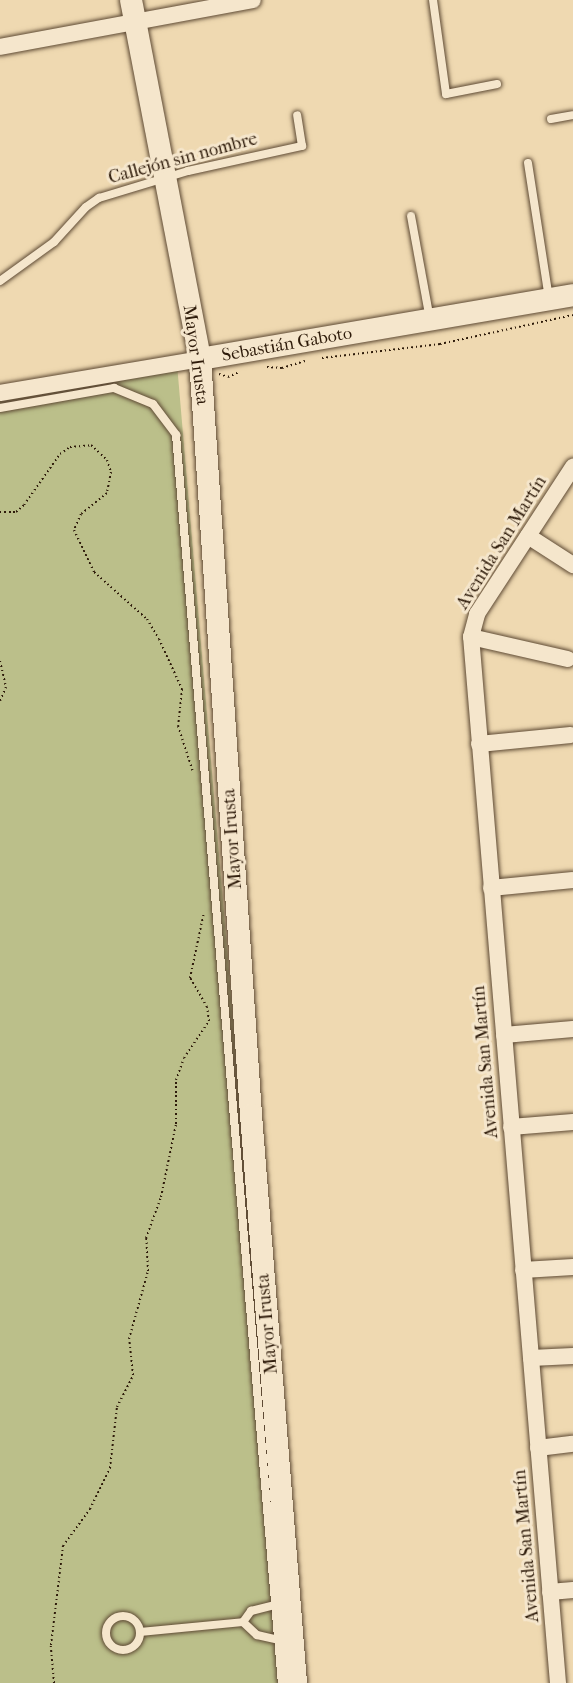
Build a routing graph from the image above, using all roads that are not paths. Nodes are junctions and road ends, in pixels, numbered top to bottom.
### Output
1 (253, 0) edge
2 (433, 0) edge
3 (132, 11) edge
4 (0, 47) edge
5 (496, 84) dead end
6 (297, 115) dead end
7 (573, 115) edge
8 (551, 119) dead end
9 (528, 163) dead end
10 (164, 178) junction
11 (411, 216) dead end
12 (0, 281) edge
13 (573, 295) edge
14 (550, 300) junction
15 (430, 320) junction
16 (200, 359) junction
17 (0, 393) edge
18 (0, 408) edge
19 (573, 467) edge
20 (528, 536) junction
21 (573, 565) edge
22 (471, 637) junction
23 (568, 659) dead end
24 (571, 735) dead end
25 (479, 744) junction
26 (573, 880) edge
27 (491, 888) junction
28 (573, 1029) edge
29 (504, 1035) junction
30 (573, 1122) edge
31 (511, 1127) junction
32 (573, 1267) edge
33 (523, 1270) junction
34 (573, 1356) edge
35 (531, 1358) junction
36 (573, 1444) edge
37 (538, 1448) junction
38 (573, 1590) edge
39 (550, 1592) junction
40 (275, 1605) junction
41 (243, 1622) junction
42 (140, 1632) junction
43 (278, 1640) junction
44 (282, 1683) edge
45 (296, 1683) edge
46 (558, 1683) edge

1 - 3 street
2 - 5 lane
3 - 4 street
3 - 10 main road, Mayor Irusta
6 - 10 lane, Callejón sin nombre
7 - 8 lane
9 - 14 lane
10 - 12 lane, Callejón sin nombre
10 - 16 main road, Mayor Irusta
11 - 15 lane
13 - 14 main road, Sebastián Gaboto
14 - 15 main road, Sebastián Gaboto
15 - 16 main road, Sebastián Gaboto
16 - 17 street, Sebastián Gaboto
16 - 45 main road, Mayor Irusta
18 - 40 lane
19 - 20 street, Avenida San Martín
20 - 21 street
20 - 22 street, Avenida San Martín
22 - 23 street
22 - 25 street, Avenida San Martín
24 - 25 street
25 - 27 street, Avenida San Martín
26 - 27 street
27 - 29 street, Avenida San Martín
28 - 29 street
29 - 31 street, Avenida San Martín
30 - 31 street
31 - 33 street, Avenida San Martín
32 - 33 street
33 - 35 street, Avenida San Martín
34 - 35 street
35 - 37 street, Avenida San Martín
36 - 37 street
37 - 39 street, Avenida San Martín
38 - 39 street
39 - 46 street, Avenida San Martín
40 - 41 lane
40 - 43 lane
41 - 42 lane
41 - 43 lane
42 - 42 lane
43 - 44 lane

